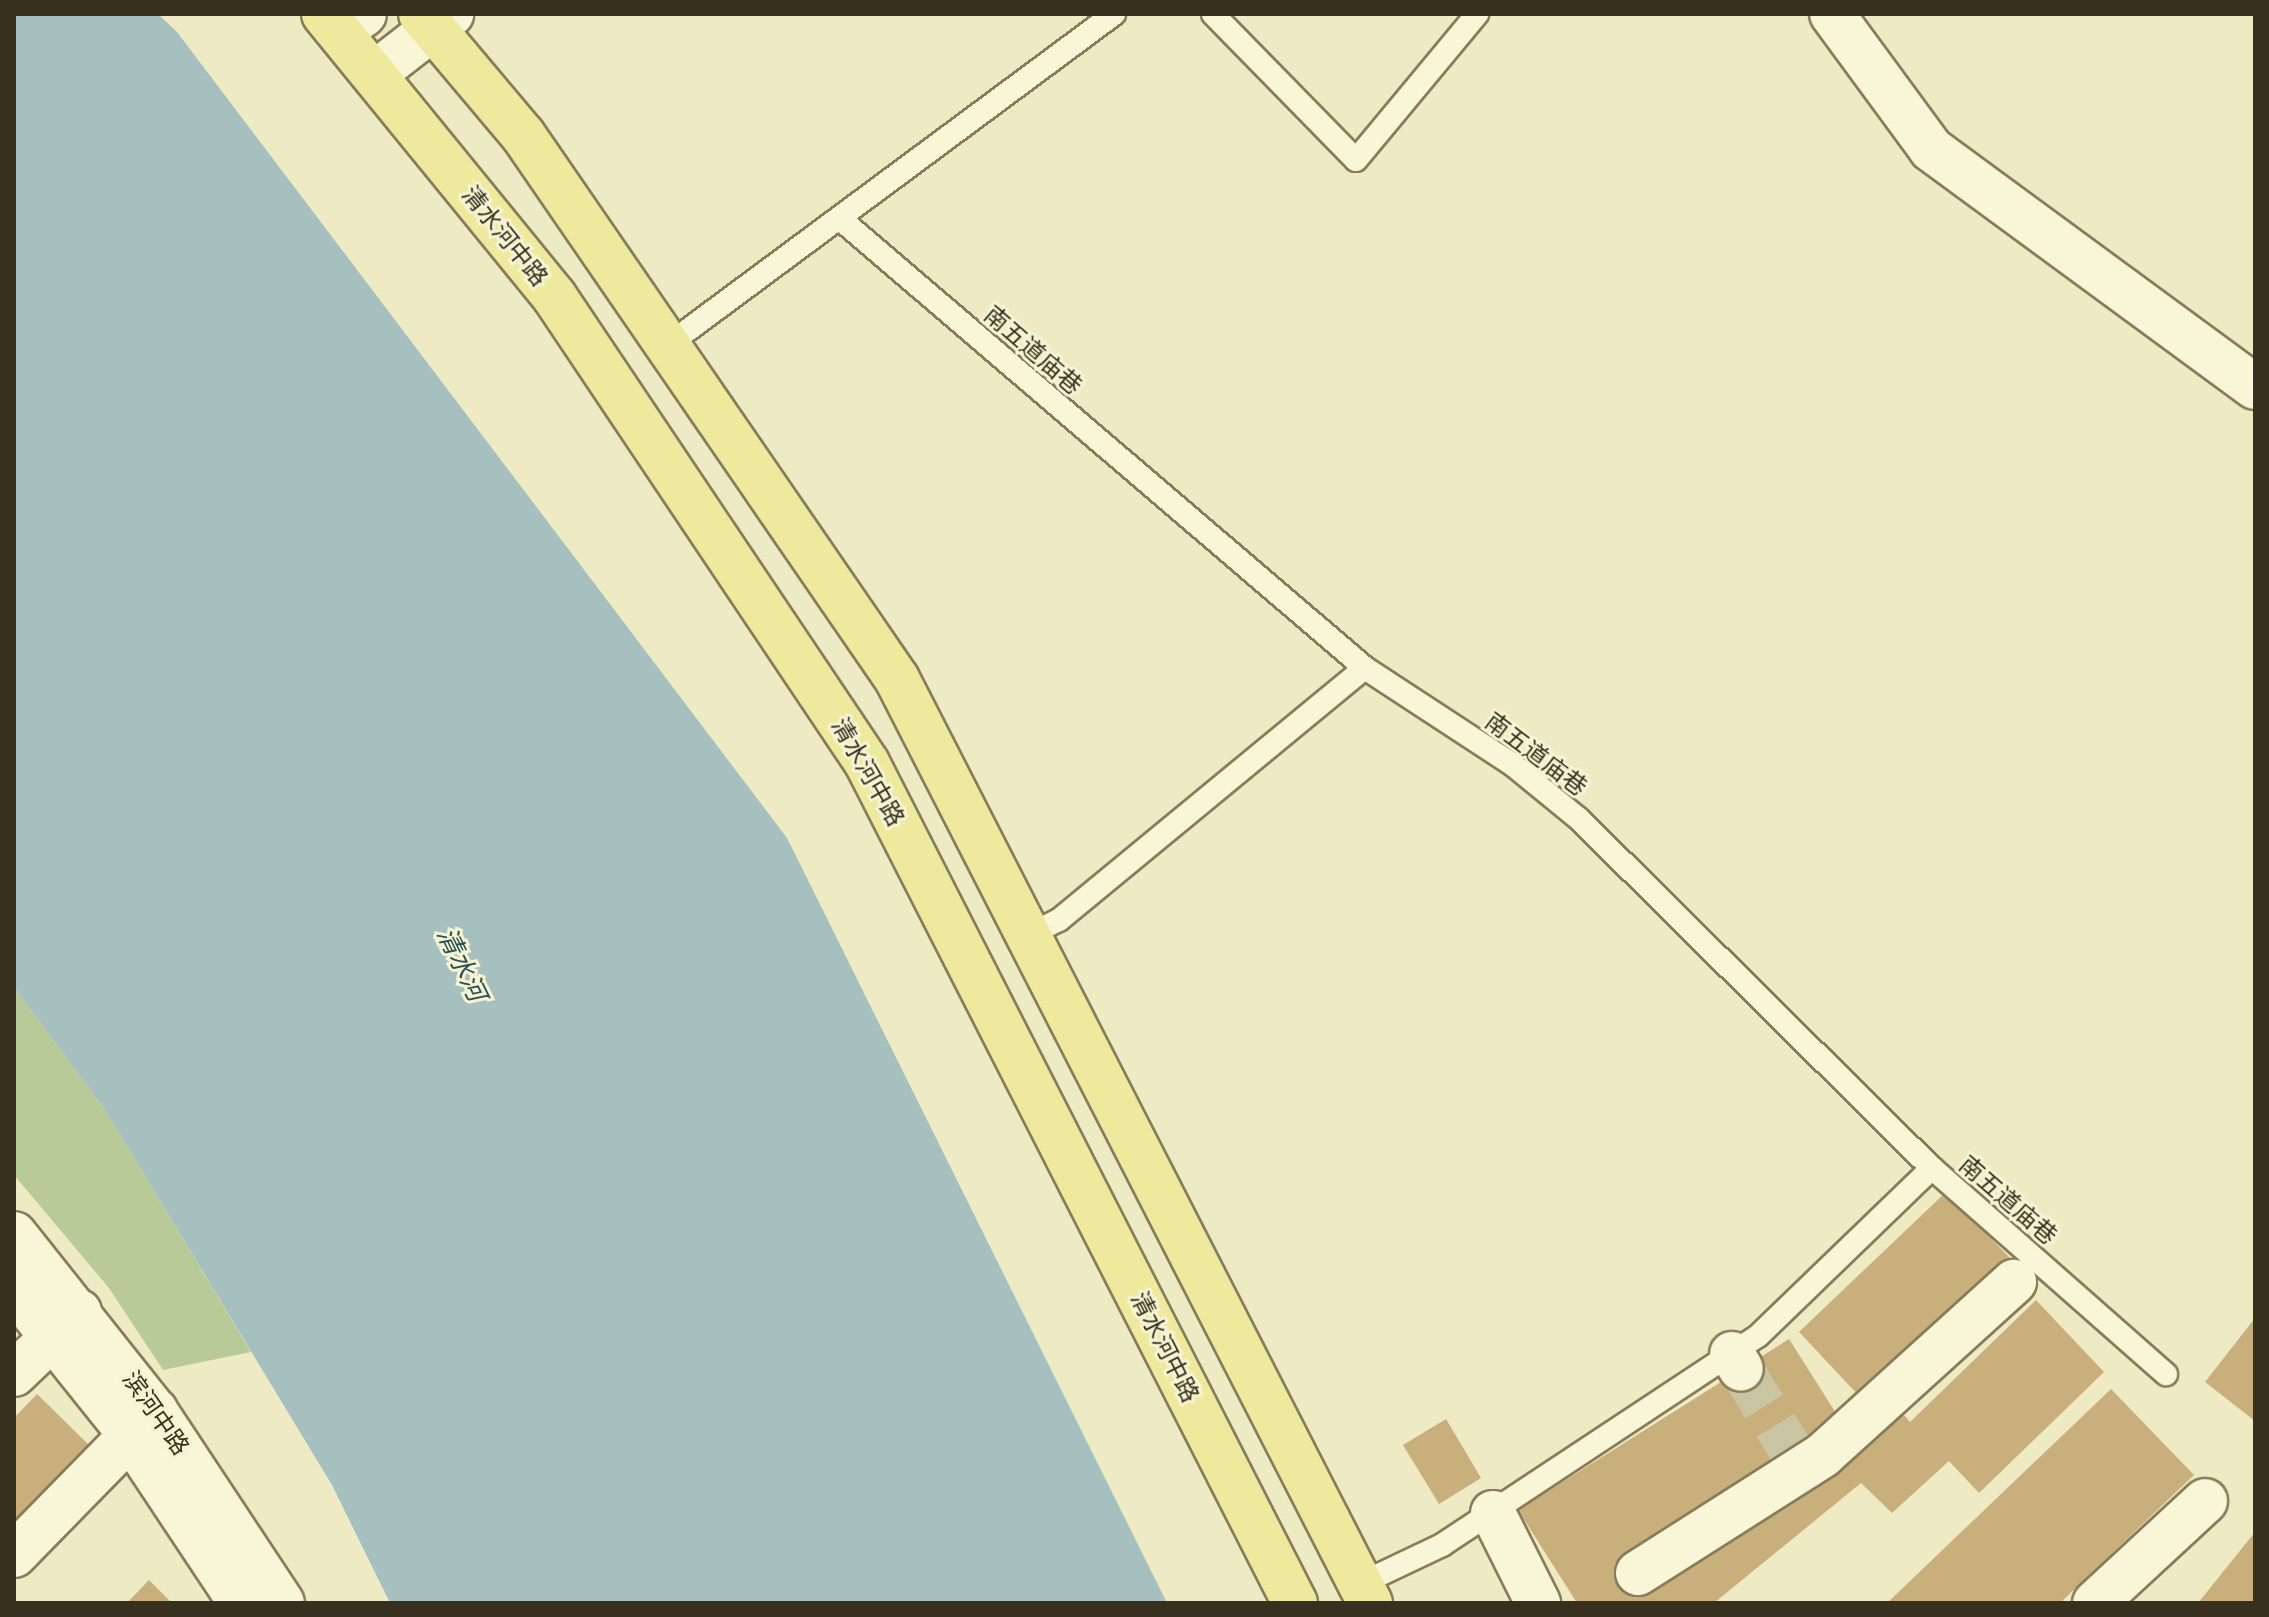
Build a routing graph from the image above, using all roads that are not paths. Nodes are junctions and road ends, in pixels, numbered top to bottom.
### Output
1 (1114, 14) edge
2 (1213, 14) edge
3 (1477, 14) edge
4 (1832, 14) edge
5 (435, 18) edge
6 (342, 20) edge
7 (374, 74) junction
8 (839, 218) junction
9 (669, 344) junction
10 (2255, 387) edge
11 (1365, 668) junction
12 (1031, 934) junction
13 (1932, 1168) junction
14 (14, 1234) edge
15 (2014, 1282) dead end
16 (14, 1289) edge
17 (67, 1323) junction
18 (14, 1374) edge
19 (2166, 1374) dead end
20 (142, 1423) junction
21 (2205, 1501) dead end
22 (1493, 1513) junction
23 (14, 1555) edge
24 (1638, 1573) dead end
25 (1365, 1594) edge
26 (261, 1600) edge
27 (1295, 1603) edge
28 (1538, 1603) edge
29 (2095, 1603) edge

1 - 8 lane
2 - 3 lane
4 - 10 street
5 - 7 street
5 - 9 main road
6 - 7 main road, 清水河中路
7 - 27 main road, 清水河中路
8 - 9 lane
8 - 11 lane, 南五道庙巷
9 - 12 main road
11 - 12 lane
11 - 13 lane, 南五道庙巷
12 - 25 main road
13 - 19 lane, 南五道庙巷
13 - 22 lane
14 - 17 street, 滨河中路
15 - 24 street
16 - 17 street, 滨河中路
17 - 18 street
17 - 20 street, 滨河中路
20 - 23 street
20 - 26 street, 滨河中路
21 - 29 street
22 - 25 lane
22 - 28 street

